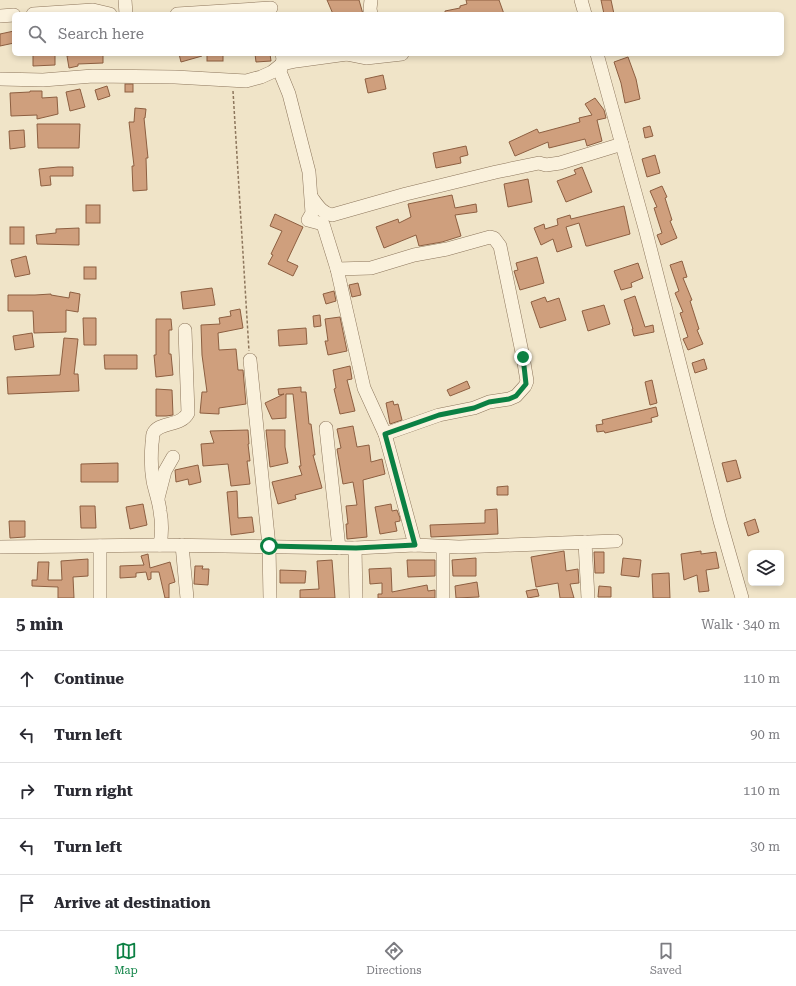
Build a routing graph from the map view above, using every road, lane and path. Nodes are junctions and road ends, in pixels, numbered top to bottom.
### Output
1 (125, 0) edge
2 (371, 0) edge
3 (581, 0) edge
4 (271, 7) edge
5 (63, 12) edge
6 (102, 12) edge
7 (126, 12) edge
8 (204, 12) edge
9 (371, 12) edge
10 (584, 12) edge
11 (12, 15) edge
12 (0, 16) edge
13 (332, 56) edge
14 (356, 56) edge
15 (384, 56) edge
16 (598, 56) edge
17 (282, 59) edge
18 (0, 79) edge
19 (232, 81) junction
20 (622, 144) junction
21 (312, 198) junction
22 (332, 215) junction
23 (323, 224) junction
24 (337, 269) junction
25 (185, 330) dead end
26 (250, 360) joint
27 (326, 428) dead end
28 (385, 434) junction
29 (173, 457) dead end
30 (158, 500) junction
31 (616, 541) dead end
32 (585, 542) junction
33 (160, 545) junction
34 (182, 545) junction
35 (415, 545) junction
36 (100, 546) junction
37 (269, 546) junction
38 (0, 547) edge
39 (443, 547) junction
40 (339, 548) junction
41 (356, 548) junction
42 (100, 598) edge
43 (187, 598) edge
44 (270, 598) edge
45 (356, 598) edge
46 (443, 598) edge
47 (588, 598) edge
48 (742, 598) edge

1 - 7 street
2 - 9 street
3 - 10 street
4 - 8 street
5 - 6 street
11 - 12 street
13 - 17 street
14 - 15 street
16 - 20 street
17 - 19 street
17 - 21 street
18 - 19 street
19 - 26 path
20 - 22 street
20 - 48 street
21 - 22 street
21 - 23 street
22 - 23 street
23 - 24 street
24 - 28 street
24 - 28 street
25 - 30 street
26 - 37 street
27 - 40 street
28 - 35 street
29 - 30 street
30 - 33 street
31 - 32 street
32 - 39 street
32 - 47 street
33 - 34 street
33 - 36 street
34 - 37 street
34 - 43 street
35 - 39 street
35 - 41 street
36 - 38 street
36 - 42 street
37 - 40 street
37 - 44 street
39 - 46 street
40 - 41 street
41 - 45 street

